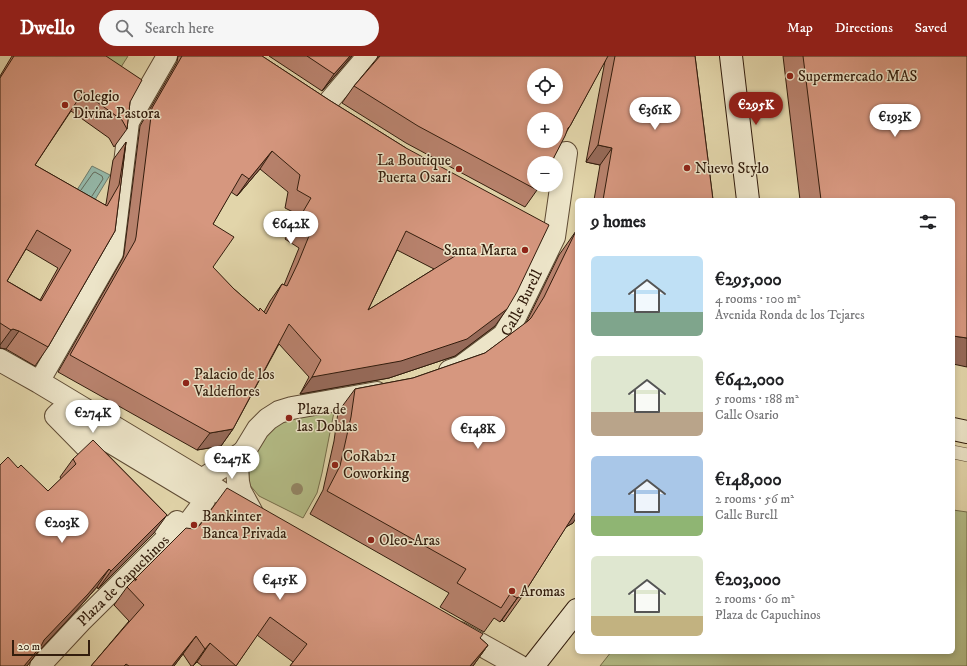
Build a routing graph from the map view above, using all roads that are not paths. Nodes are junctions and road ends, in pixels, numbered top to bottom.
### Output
1 (167, 56) edge
2 (367, 56) edge
3 (731, 56) edge
4 (317, 103) joint
5 (343, 119) edge
6 (566, 153) edge
7 (748, 198) edge
8 (0, 360) edge
9 (434, 376) edge
10 (39, 382) junction
11 (399, 388) edge
12 (955, 429) edge
13 (967, 432) edge
14 (244, 452) junction
15 (955, 452) edge
16 (967, 455) edge
17 (198, 487) junction
18 (172, 529) junction
19 (575, 613) edge
20 (444, 623) edge
21 (40, 666) edge
22 (519, 666) edge
23 (533, 666) edge

1 - 10 street
2 - 4 street
3 - 7 street
4 - 5 street
6 - 9 street, Calle Burell
8 - 10 street
10 - 17 street
11 - 14 street
12 - 13 street
14 - 17 street
14 - 17 street
15 - 16 lane
17 - 18 street, Plaza de Capuchinos
17 - 18 street, Plaza de Capuchinos
18 - 21 street, Plaza de Capuchinos
19 - 23 street
20 - 22 street

